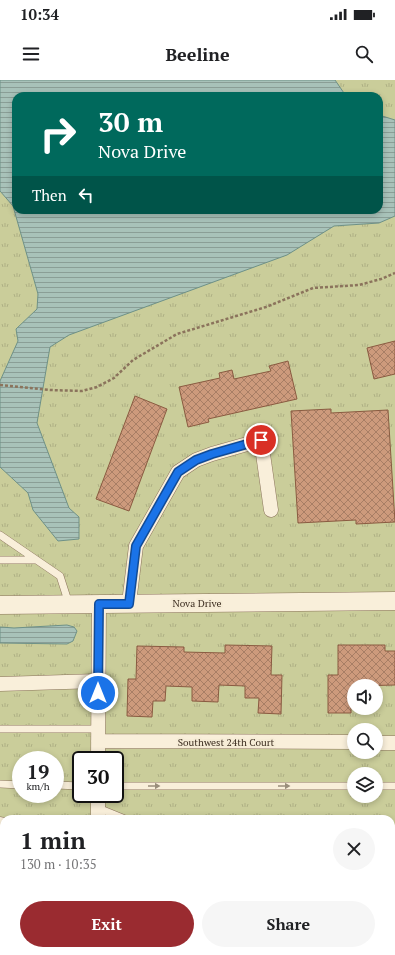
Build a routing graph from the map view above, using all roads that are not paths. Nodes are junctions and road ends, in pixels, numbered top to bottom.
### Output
1 (271, 510) dead end
2 (0, 535) edge
3 (0, 560) edge
4 (36, 560) junction
5 (395, 601) edge
6 (69, 604) junction
7 (99, 604) junction
8 (129, 604) junction
9 (0, 605) edge
10 (98, 681) junction
11 (0, 684) edge
12 (0, 729) edge
13 (98, 735) junction
14 (347, 742) edge
15 (383, 742) edge
16 (395, 743) edge
17 (98, 751) edge
18 (0, 784) edge
19 (12, 785) edge
20 (124, 786) edge
21 (347, 786) edge
22 (383, 786) edge
23 (395, 786) edge
24 (98, 803) edge
25 (98, 814) edge

1 - 8 street
2 - 4 lane
3 - 4 lane
4 - 6 lane
5 - 8 street, Nova Drive
6 - 7 street, Nova Drive
6 - 9 street, Nova Drive
7 - 8 street, Nova Drive
7 - 10 street
10 - 11 street
10 - 13 street
12 - 13 lane
13 - 14 street, Southwest 24th Court
13 - 17 street
15 - 16 street
18 - 19 lane
20 -> 21 lane
22 - 23 lane
24 - 25 street

